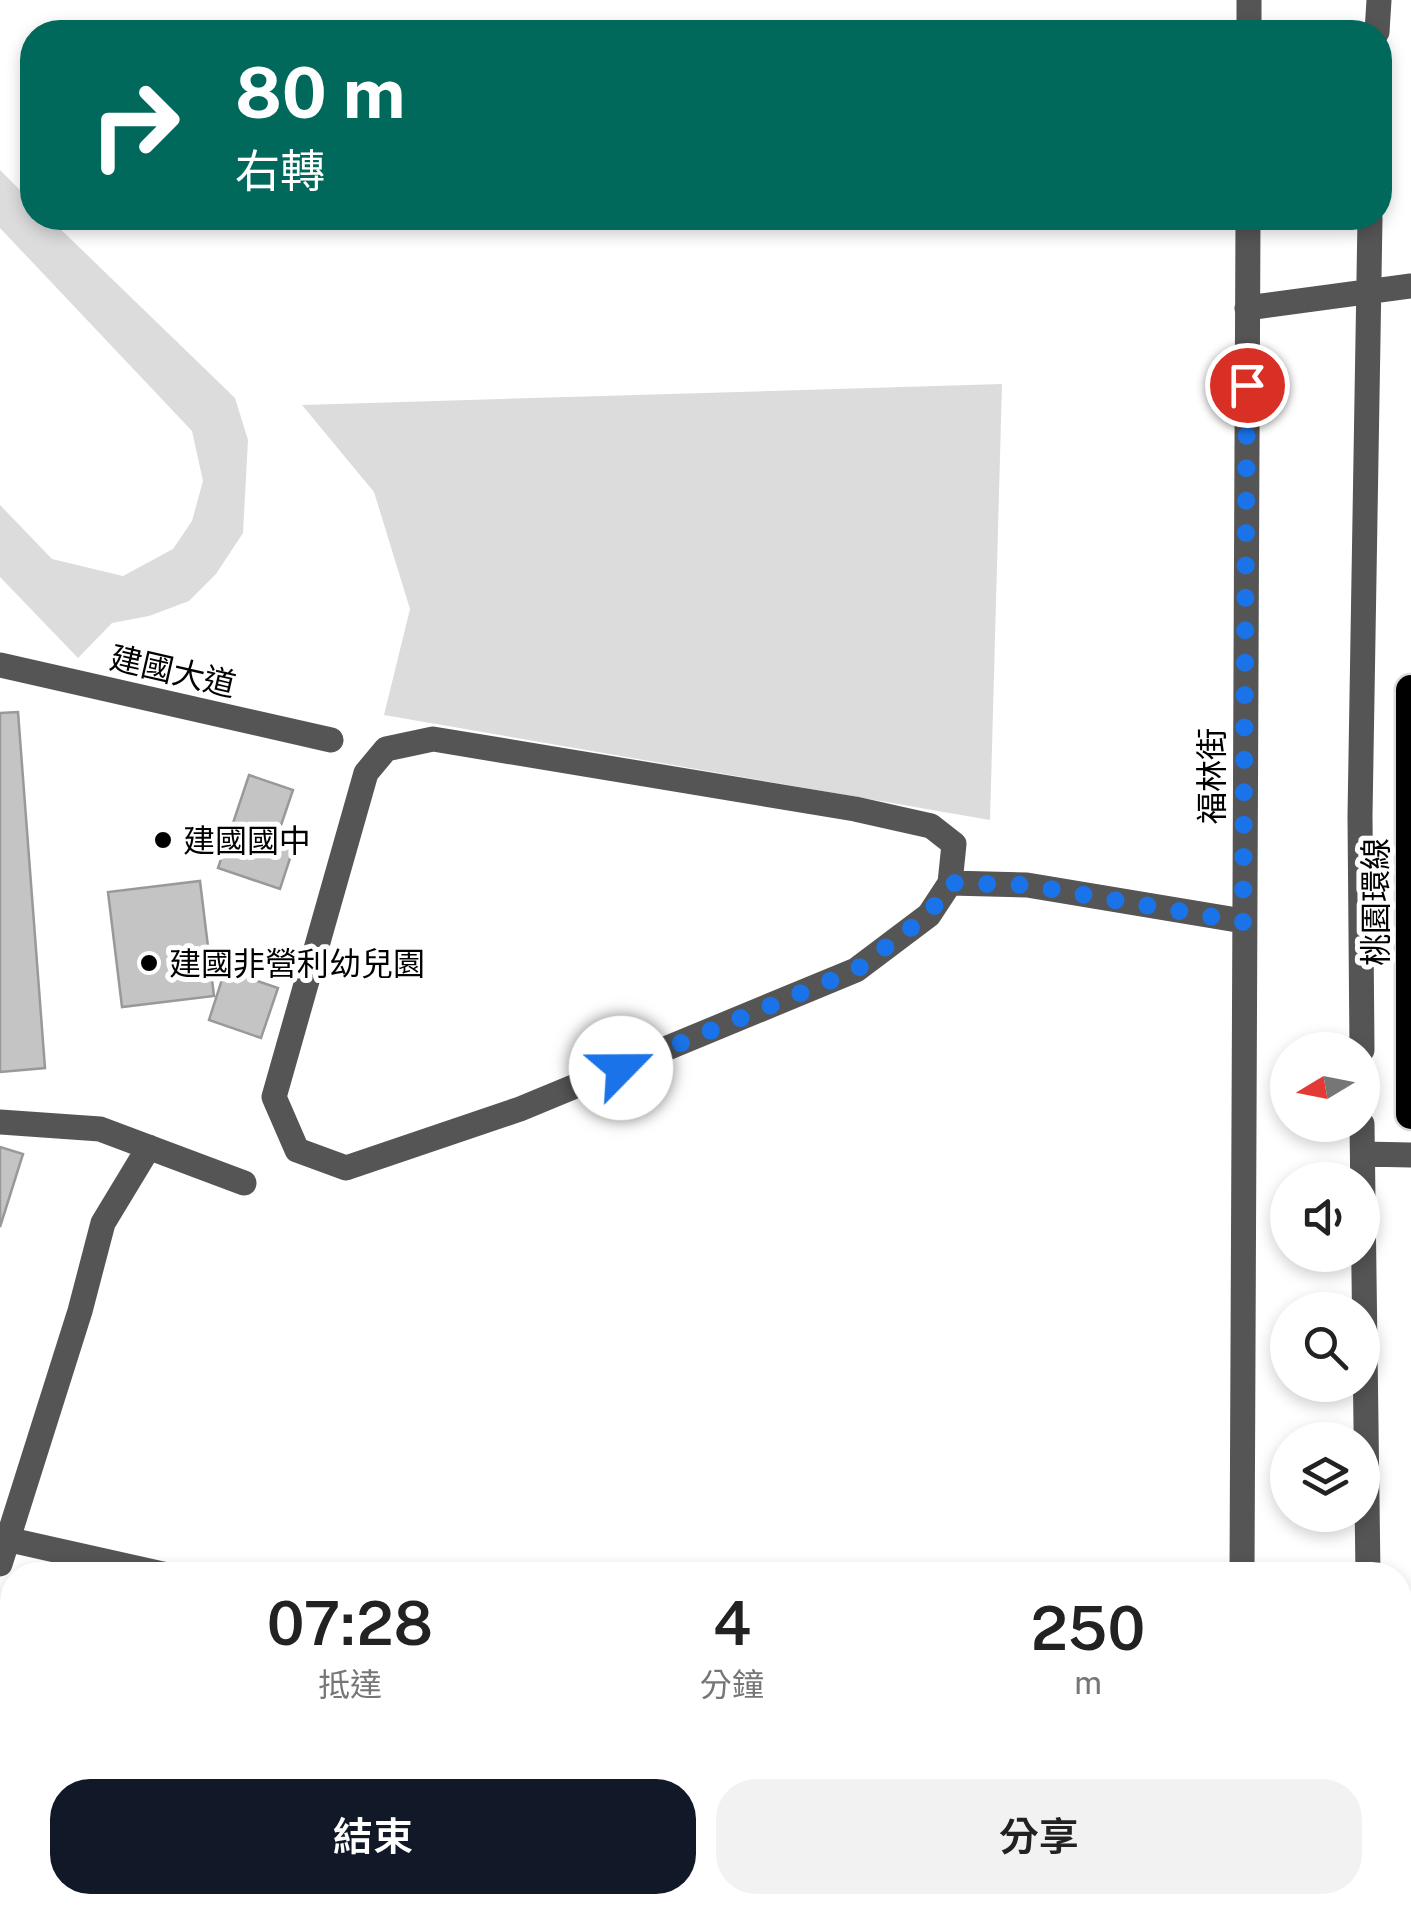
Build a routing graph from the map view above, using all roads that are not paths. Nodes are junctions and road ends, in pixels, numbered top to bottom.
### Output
1 (1248, 230) edge
2 (1370, 230) edge
3 (1411, 286) edge
4 (1368, 291) junction
5 (1247, 308) junction
6 (0, 665) edge
7 (1411, 690) edge
8 (331, 740) dead end
9 (950, 883) junction
10 (1243, 922) junction
11 (1362, 1032) edge
12 (1411, 1114) edge
13 (0, 1122) edge
14 (1363, 1142) edge
15 (149, 1147) junction
16 (1363, 1154) junction
17 (1411, 1154) edge
18 (244, 1182) dead end
19 (3, 1551) edge
20 (78, 1562) edge
21 (1242, 1562) edge
22 (1368, 1562) edge

1 - 5 street, 福林街
2 - 4 street
3 - 4 street
4 - 5 street
4 - 11 street
5 - 10 street, 福林街
6 - 8 street, 建國大道
7 - 12 highway, 桃園環線
9 - 9 street
9 - 10 street
10 - 21 street, 福林街
13 - 15 street
14 - 16 street
15 - 18 street
15 - 19 street
16 - 17 street
16 - 22 street
19 - 20 street

